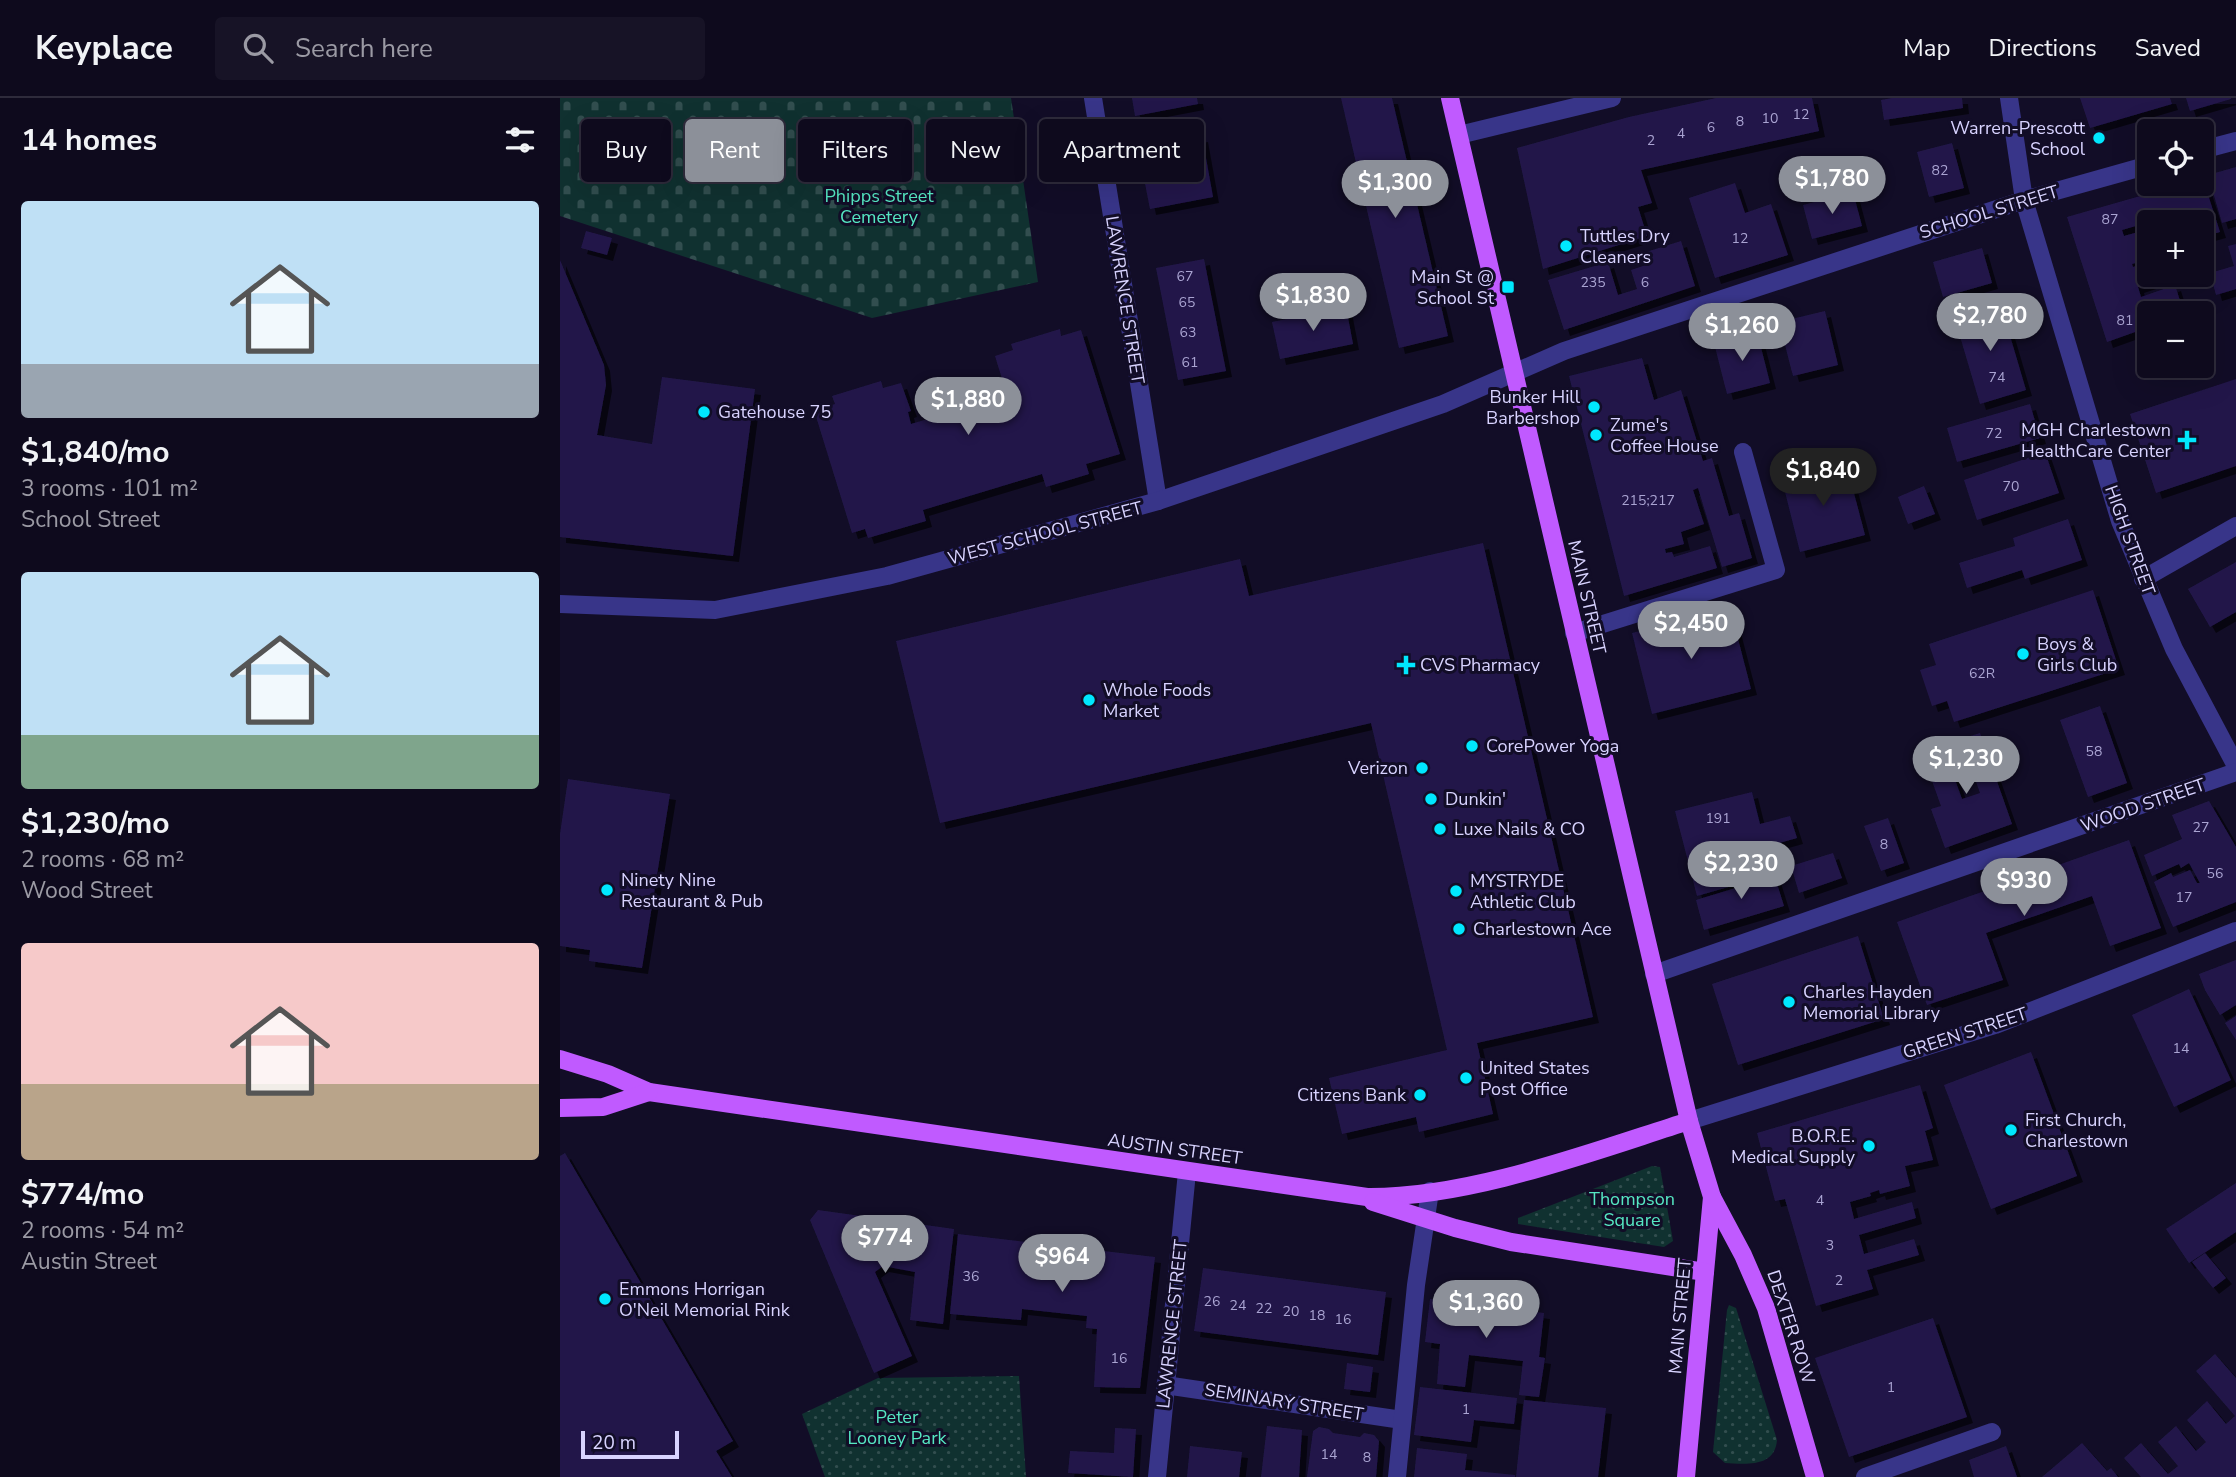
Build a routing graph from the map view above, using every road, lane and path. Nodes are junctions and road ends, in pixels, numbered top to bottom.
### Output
1 (1093, 98) edge
2 (1450, 98) edge
3 (1612, 98) edge
4 (2009, 98) edge
5 (1459, 135) junction
6 (2236, 141) edge
7 (2214, 147) edge
8 (2137, 168) edge
9 (2024, 200) junction
10 (1513, 374) junction
11 (1743, 452) dead end
12 (1158, 501) junction
13 (2236, 526) edge
14 (2143, 579) junction
15 (560, 604) edge
16 (1574, 634) junction
17 (2236, 766) edge
18 (2236, 772) edge
19 (2236, 931) edge
20 (1654, 974) junction
21 (560, 1059) edge
22 (649, 1092) junction
23 (560, 1108) edge
24 (1689, 1121) junction
25 (1187, 1172) junction
26 (1430, 1191) junction
27 (1356, 1196) junction
28 (1712, 1197) junction
29 (1426, 1219) junction
30 (1705, 1272) junction
31 (1166, 1384) junction
32 (1402, 1420) junction
33 (1992, 1432) dead end
34 (1157, 1477) edge
35 (1397, 1477) edge
36 (1686, 1477) edge
37 (1815, 1477) edge
38 (1865, 1477) edge

1 - 12 street, LAWRENCE STREET
2 - 5 main road, MAIN STREET
3 - 5 street
4 - 9 street, HIGH STREET
5 - 10 main road, MAIN STREET
6 - 7 street
8 - 9 street, SCHOOL STREET
9 - 10 street, SCHOOL STREET
9 - 14 street, HIGH STREET
10 - 12 street, WEST SCHOOL STREET
10 - 16 main road, MAIN STREET
11 - 16 street
12 - 15 street, WEST SCHOOL STREET
13 - 14 street
14 - 17 street, HIGH STREET
16 - 20 main road, MAIN STREET
18 - 20 street, WOOD STREET
19 - 24 street, GREEN STREET
20 - 24 main road, MAIN STREET
21 - 22 main road, AUSTIN STREET
22 - 23 main road, AUSTIN STREET
22 - 25 main road, AUSTIN STREET
24 - 26 main road, AUSTIN STREET
24 - 28 main road, MAIN STREET
25 - 27 main road, AUSTIN STREET
25 - 31 street, LAWRENCE STREET
26 - 27 main road, AUSTIN STREET
26 - 29 street
27 - 29 main road
28 - 30 main road, MAIN STREET
28 - 37 main road, DEXTER ROW
29 - 30 main road
29 - 32 street
30 - 36 main road, MAIN STREET
31 - 32 street, SEMINARY STREET
31 - 34 street, LAWRENCE STREET
32 - 35 street
33 - 38 street

